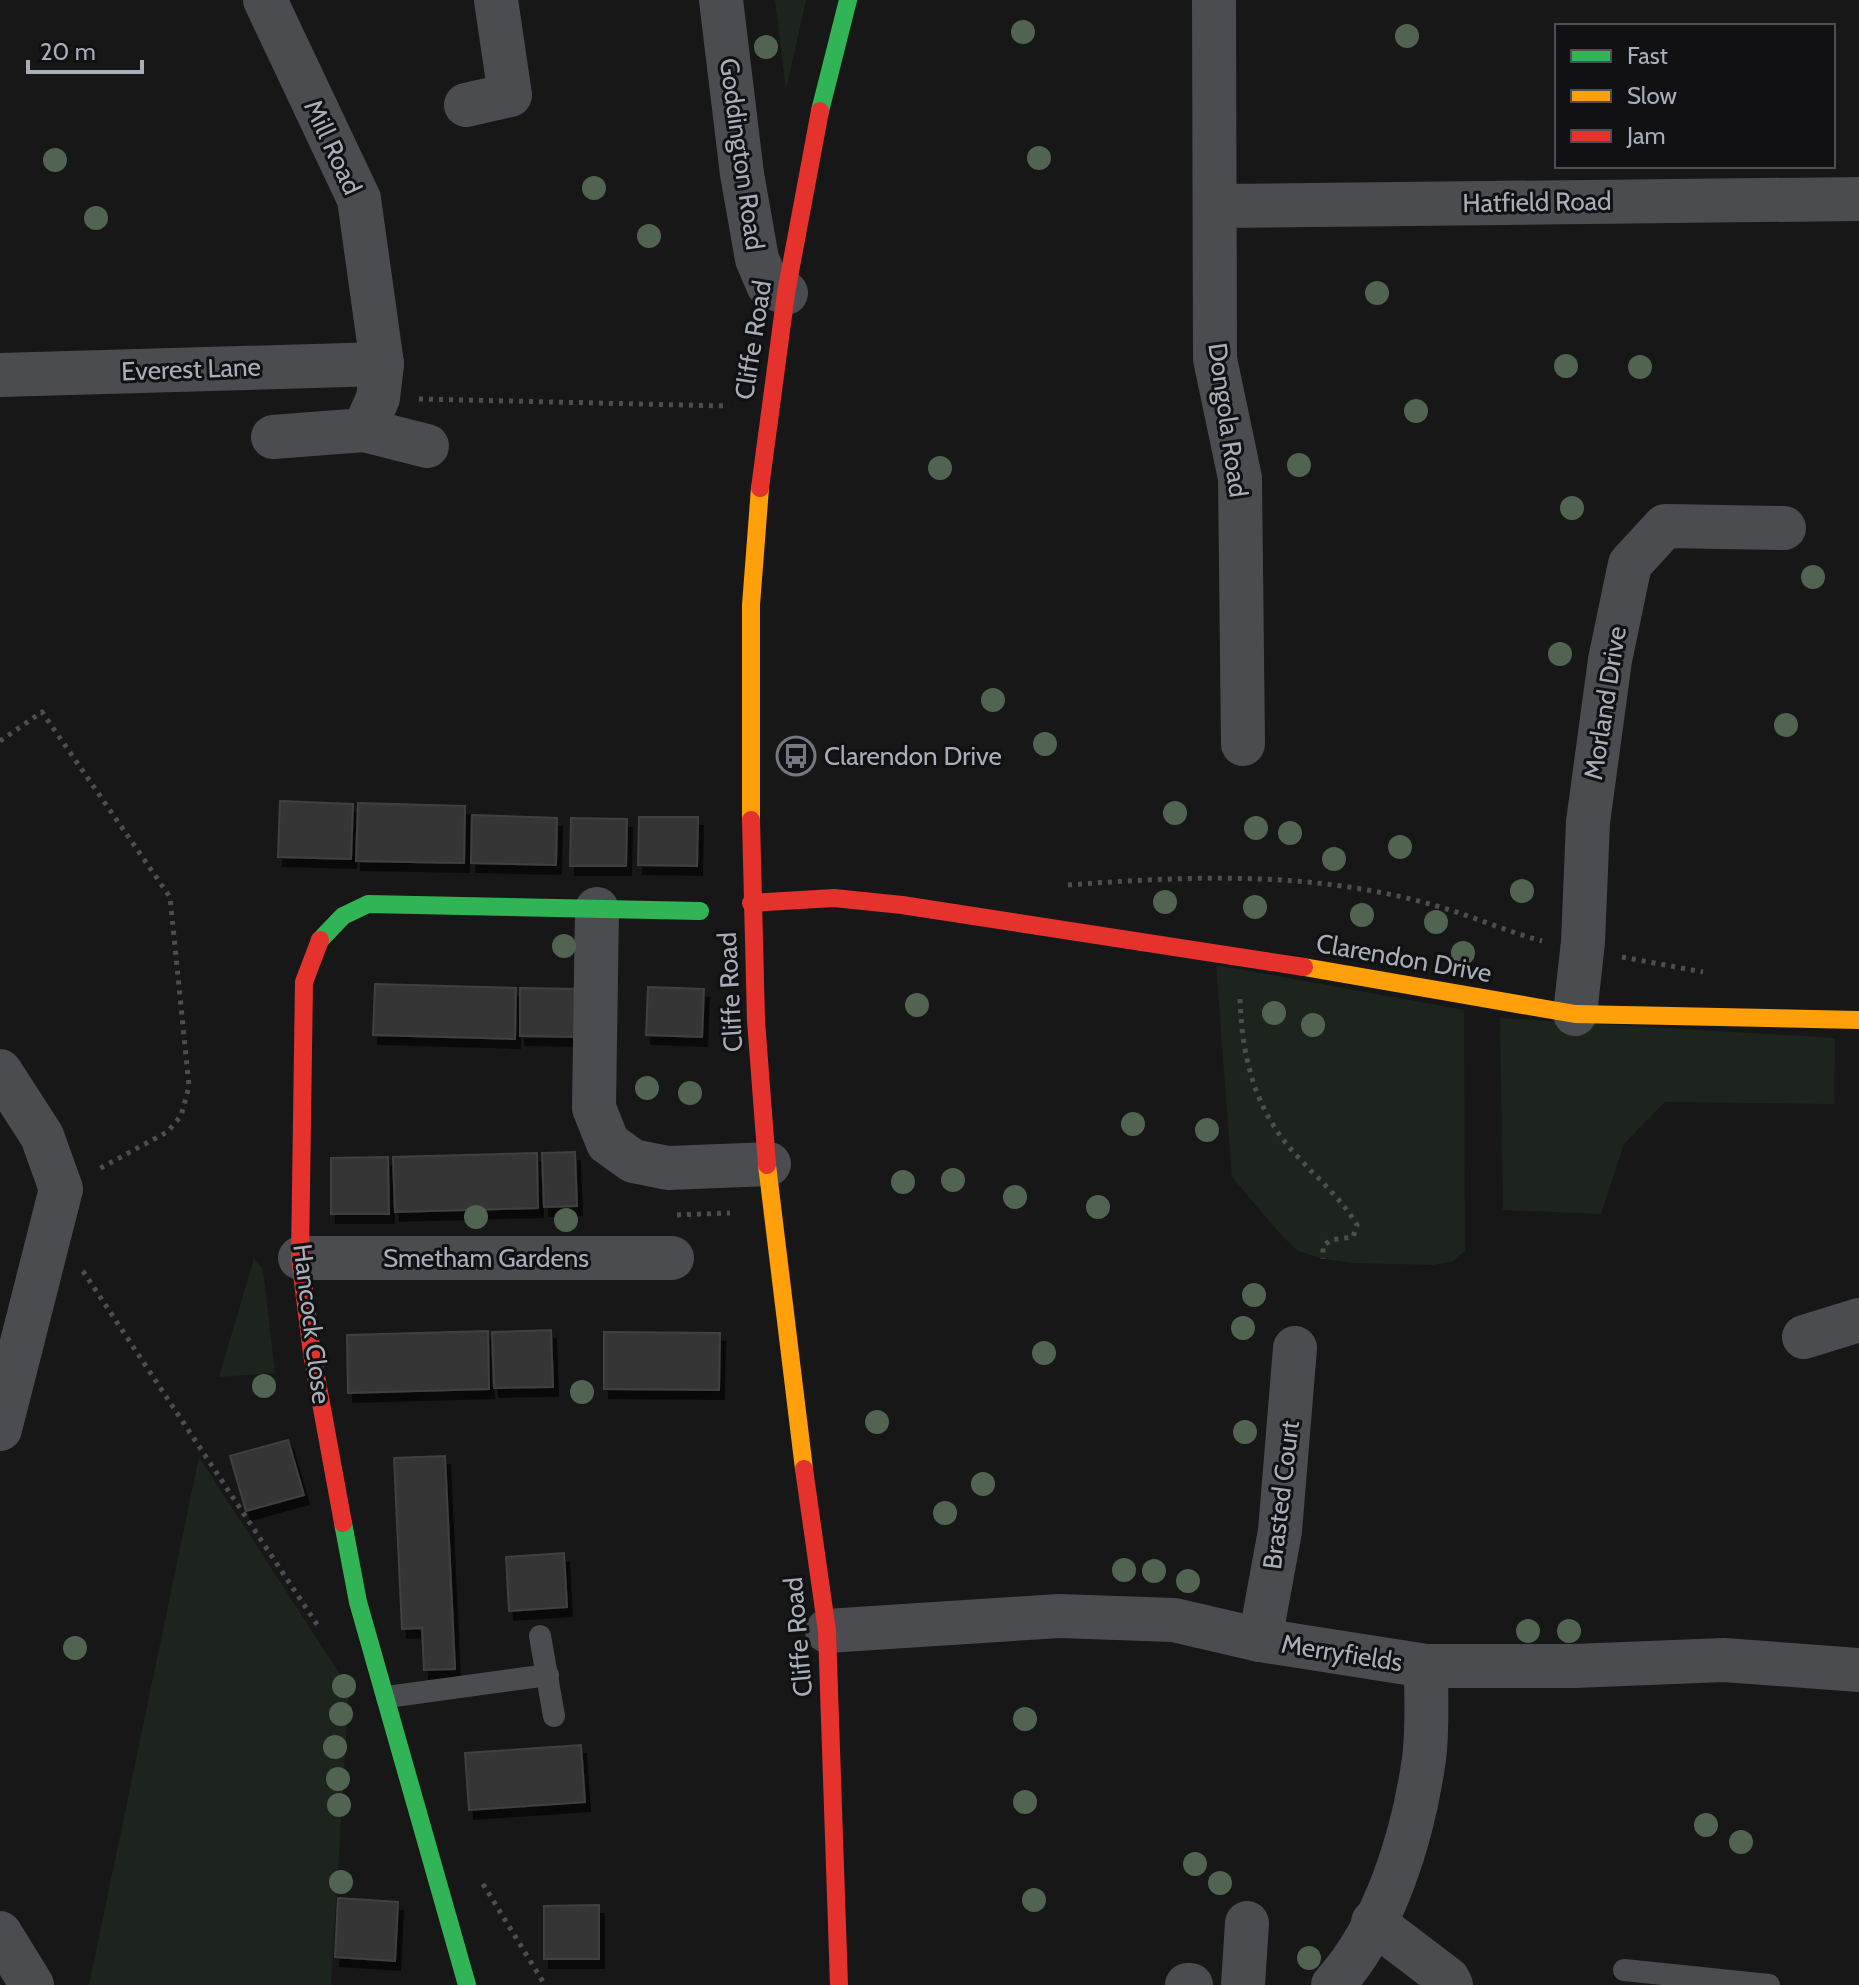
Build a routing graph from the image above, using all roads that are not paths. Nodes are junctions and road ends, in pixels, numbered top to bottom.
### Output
1 (265, 0) edge
2 (496, 0) edge
3 (721, 0) edge
4 (848, 0) edge
5 (1214, 0) edge
6 (466, 105) dead end
7 (1859, 199) edge
8 (1216, 206) junction
9 (786, 293) junction
10 (0, 375) edge
11 (375, 397) junction
12 (273, 437) dead end
13 (427, 446) dead end
14 (1784, 528) dead end
15 (1243, 744) dead end
16 (751, 903) junction
17 (597, 909) junction
18 (700, 911) dead end
19 (1575, 1014) junction
20 (1859, 1020) edge
21 (0, 1071) edge
22 (769, 1164) junction
23 (300, 1258) junction
24 (672, 1258) road end
25 (1859, 1320) edge
26 (1804, 1337) dead end
27 (1295, 1348) dead end
28 (3, 1401) edge
29 (827, 1631) junction
30 (540, 1636) dead end
31 (1260, 1640) junction
32 (1426, 1666) junction
33 (1859, 1670) edge
34 (548, 1675) junction
35 (387, 1697) junction
36 (554, 1716) dead end
37 (1373, 1922) junction
38 (1247, 1923) dead end
39 (0, 1933) edge
40 (1624, 1970) dead end
41 (32, 1985) edge
42 (467, 1985) edge
43 (839, 1985) edge
44 (1243, 1985) edge
45 (1333, 1985) edge
46 (1451, 1985) edge
47 (1769, 1985) edge

1 - 11 street, Mill Road
2 - 6 street
3 - 9 street, Goddington Road
4 - 9 street, Cliffe Road
5 - 8 street, Dongola Road
7 - 8 street, Hatfield Road
8 - 15 street, Dongola Road
9 - 16 street, Cliffe Road
10 - 11 street, Everest Lane
11 - 12 street
11 - 13 street
14 - 19 street, Morland Drive
16 - 19 street, Clarendon Drive
16 - 22 street, Cliffe Road
17 - 18 street, Hancock Close
17 - 22 street
17 - 23 street, Hancock Close
19 - 20 street, Clarendon Drive
21 - 28 street
22 - 29 street, Cliffe Road
23 - 24 street, Smetham Gardens
23 - 35 street, Hancock Close
25 - 26 street
27 - 31 street, Brasted Court
29 - 31 street, Merryfields
29 - 43 street, Cliffe Road
30 - 34 lane
31 - 32 street, Merryfields
32 - 33 street, Merryfields
32 - 37 street
34 - 35 lane
34 - 36 lane
35 - 42 street, Hancock Close
37 - 45 street
37 - 46 street
38 - 44 street
39 - 41 street
40 - 47 lane

